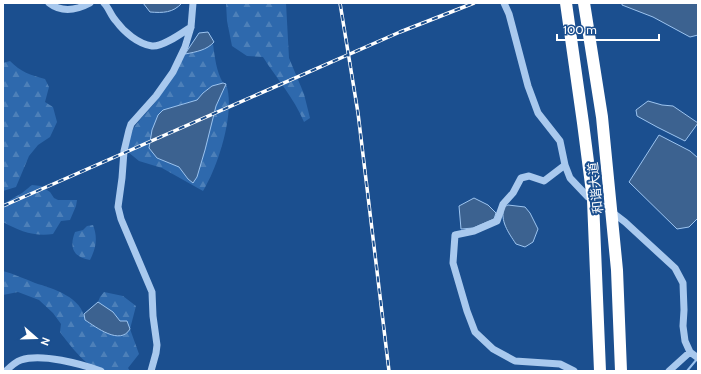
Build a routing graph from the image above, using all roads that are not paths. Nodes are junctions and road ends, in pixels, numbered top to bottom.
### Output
1 (49, 3) edge
2 (90, 3) edge
3 (104, 3) edge
4 (193, 3) edge
5 (504, 3) edge
6 (566, 3) edge
7 (584, 3) edge
8 (191, 27) junction
9 (565, 165) junction
10 (593, 200) junction
11 (690, 352) junction
12 (698, 358) edge
13 (6, 371) edge
14 (101, 371) edge
15 (151, 371) edge
16 (574, 371) edge
17 (600, 371) edge
18 (621, 371) edge
19 (669, 371) edge

1 - 2 street
3 - 8 street
4 - 8 street
5 - 9 street
6 - 10 highway, 和谐大道
7 - 18 highway, 和谐大道
8 - 15 street
9 - 10 street
9 - 16 street
10 - 11 street
10 - 17 highway, 和谐大道
11 - 12 street
11 - 19 street
13 - 14 street

